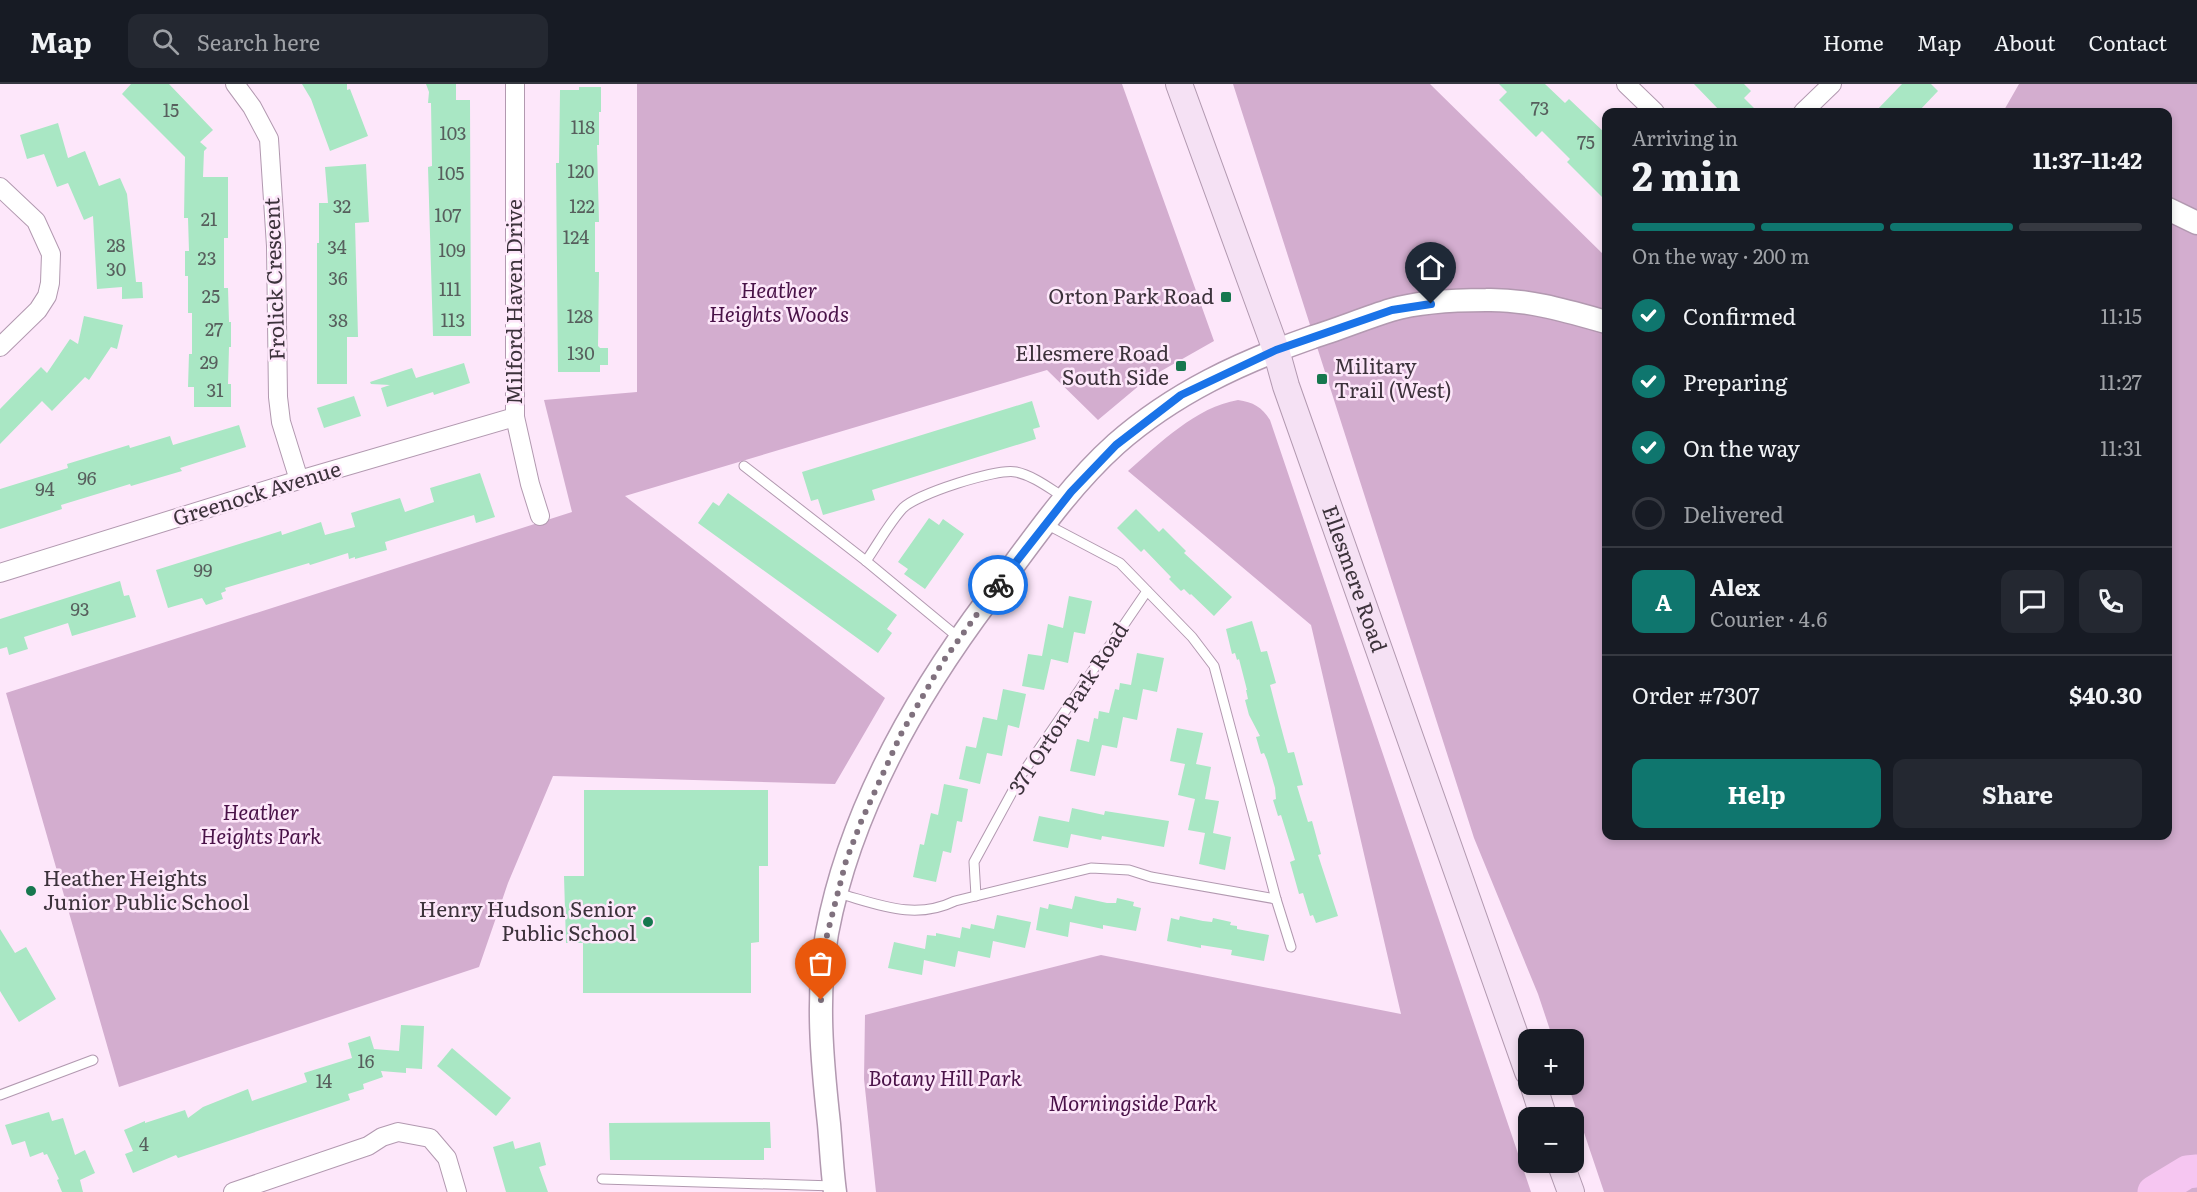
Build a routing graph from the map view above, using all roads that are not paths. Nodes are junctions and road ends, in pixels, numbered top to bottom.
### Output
1 (235, 84) edge
2 (515, 84) edge
3 (1179, 84) edge
4 (1626, 84) edge
5 (1832, 84) edge
6 (1651, 108) edge
7 (1807, 108) edge
8 (0, 187) edge
9 (2172, 211) edge
10 (2197, 223) edge
11 (1602, 321) edge
12 (0, 347) edge
13 (1276, 350) junction
14 (515, 417) junction
15 (744, 466) dead end
16 (299, 480) junction
17 (1066, 499) junction
18 (540, 516) dead end
19 (1046, 524) junction
20 (866, 561) junction
21 (0, 573) edge
22 (1147, 591) junction
23 (959, 638) junction
24 (837, 893) junction
25 (976, 896) junction
26 (1275, 899) junction
27 (1291, 947) dead end
28 (1518, 1044) edge
29 (93, 1060) dead end
30 (0, 1095) edge
31 (1564, 1173) edge
32 (602, 1179) dead end
33 (712, 1188) edge
34 (834, 1189) edge
35 (233, 1192) edge
36 (458, 1192) edge
37 (1571, 1192) edge

1 - 16 street, Frolick Crescent
2 - 14 street, Milford Haven Drive
3 - 13 main road, Ellesmere Road
4 - 6 street
5 - 7 street
8 - 12 street
9 - 10 street
11 - 13 street
13 - 17 street
13 - 28 main road, Ellesmere Road
14 - 16 street, Greenock Avenue
14 - 18 street, Milford Haven Drive
15 - 20 lane
16 - 21 street, Greenock Avenue
17 - 19 street
17 - 20 lane
19 - 22 lane
19 - 23 street
20 - 23 lane
22 - 25 lane, 371 Orton Park Road
22 - 26 lane
23 - 24 street
24 - 25 lane
24 - 34 street
25 - 26 lane
26 - 27 lane
29 - 30 lane
31 - 37 main road
32 - 33 lane
33 - 34 lane
35 - 36 street

